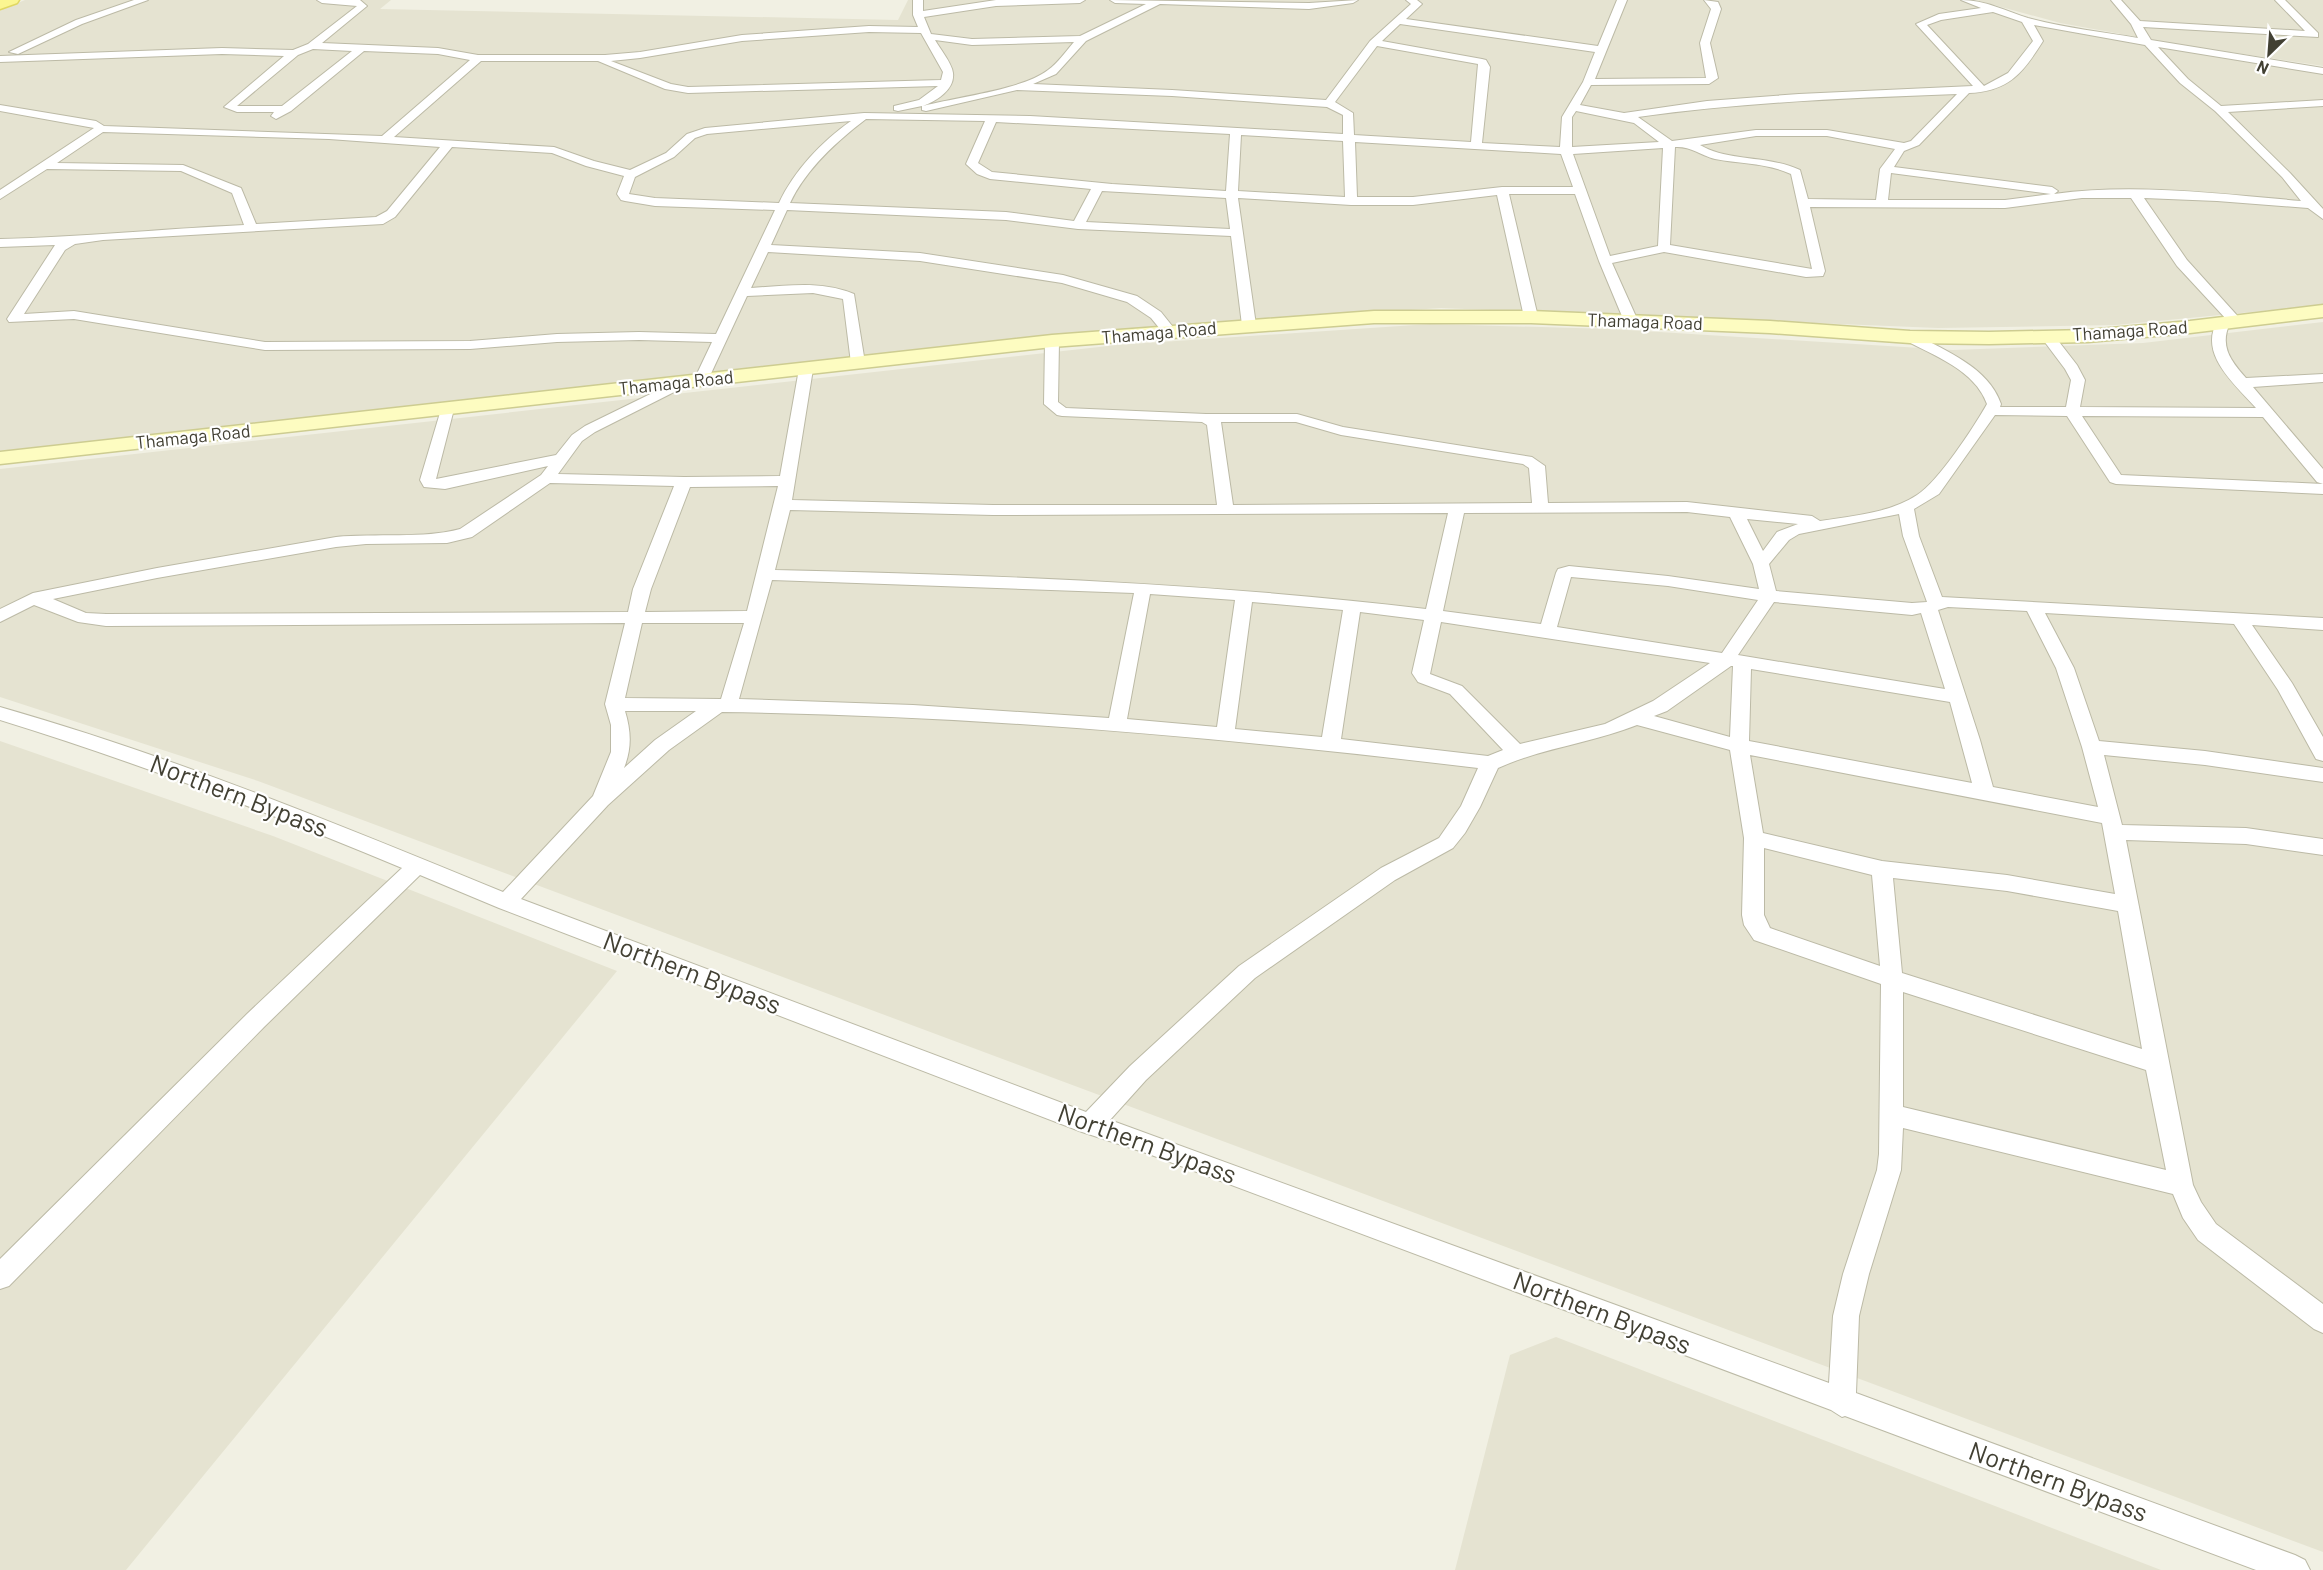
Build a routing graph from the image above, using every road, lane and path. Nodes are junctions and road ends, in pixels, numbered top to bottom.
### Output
1 (12, 0) edge
2 (144, 0) edge
3 (322, 0) edge
4 (918, 0) edge
5 (1080, 0) edge
6 (1115, 0) edge
7 (1353, 0) edge
8 (1411, 0) edge
9 (1622, 0) edge
10 (1709, 0) edge
11 (1966, 0) edge
12 (2116, 0) edge
13 (2280, 0) edge
14 (1018, 1) edge
15 (934, 2) dead end
16 (1157, 2) junction
17 (0, 5) edge
18 (966, 7) junction
19 (1995, 10) junction
20 (2026, 20) junction
21 (1398, 21) junction
22 (2136, 24) junction
23 (923, 25) junction
24 (1082, 39) junction
25 (1374, 43) junction
26 (2149, 43) junction
27 (312, 46) junction
28 (362, 48) junction
29 (1601, 50) junction
30 (294, 53) junction
31 (0, 58) edge
32 (478, 58) junction
33 (596, 58) junction
34 (2323, 71) edge
35 (1588, 82) junction
36 (944, 84) junction
37 (1017, 87) junction
38 (1966, 90) junction
39 (1982, 90) junction
40 (2323, 103) edge
41 (1330, 104) junction
42 (922, 106) junction
43 (1573, 107) junction
44 (0, 108) edge
45 (287, 109) junction
46 (2219, 109) junction
47 (864, 116) junction
48 (1624, 116) junction
49 (962, 117) junction
50 (992, 119) junction
51 (101, 129) junction
52 (1236, 132) junction
53 (249, 133) junction
54 (386, 138) junction
55 (1348, 138) junction
56 (450, 142) junction
57 (1689, 143) junction
58 (1476, 144) junction
59 (1669, 144) junction
60 (1905, 147) junction
61 (1566, 151) junction
62 (47, 166) junction
63 (1886, 169) junction
64 (630, 175) junction
65 (1098, 187) junction
66 (1579, 190) junction
67 (1502, 191) junction
68 (2082, 194) junction
69 (2135, 194) junction
70 (0, 195) edge
71 (1232, 196) junction
72 (1351, 201) junction
73 (1804, 203) junction
74 (1882, 203) junction
75 (2311, 205) junction
76 (782, 206) junction
77 (2323, 215) edge
78 (1078, 225) junction
79 (251, 227) junction
80 (1238, 232) junction
81 (72, 241) junction
82 (0, 243) edge
83 (762, 248) junction
84 (1664, 248) junction
85 (1605, 261) junction
86 (744, 292) junction
87 (2323, 311) edge
88 (1531, 317) junction
89 (1631, 321) junction
90 (2230, 322) junction
91 (1249, 326) junction
92 (1170, 332) junction
93 (1910, 337) junction
94 (2048, 337) junction
95 (721, 338) junction
96 (1052, 342) junction
97 (858, 363) junction
98 (806, 369) junction
99 (2323, 378) edge
100 (701, 380) junction
101 (681, 383) junction
102 (2241, 383) junction
103 (447, 409) junction
104 (1991, 411) junction
105 (2072, 412) junction
106 (2266, 413) junction
107 (1206, 418) junction
108 (2299, 449) junction
109 (2323, 451) edge
110 (0, 458) edge
111 (560, 459) junction
112 (547, 478) junction
113 (2323, 479) edge
114 (787, 481) junction
115 (684, 483) junction
116 (2323, 489) edge
117 (783, 506) junction
118 (1905, 506) junction
119 (1457, 508) junction
120 (1539, 508) junction
121 (1226, 510) junction
122 (1736, 512) junction
123 (1830, 523) junction
124 (1761, 564) junction
125 (764, 575) junction
126 (1143, 588) junction
127 (1244, 596) junction
128 (1769, 596) junction
129 (33, 598) junction
130 (1932, 605) junction
131 (1352, 606) junction
132 (2033, 606) junction
133 (0, 615) edge
134 (1432, 615) junction
135 (754, 617) junction
136 (634, 619) junction
137 (2239, 619) junction
138 (2323, 624) edge
139 (1547, 633) junction
140 (1734, 661) junction
141 (1956, 698) junction
142 (614, 704) junction
143 (723, 705) junction
144 (0, 713) edge
145 (1636, 718) junction
146 (1117, 724) junction
147 (1225, 735) junction
148 (1331, 743) junction
149 (1739, 746) junction
150 (2092, 747) junction
151 (1516, 752) junction
152 (2323, 754) edge
153 (1490, 762) junction
154 (2323, 775) edge
155 (1984, 792) junction
156 (601, 801) junction
157 (2112, 824) junction
158 (1754, 838) junction
159 (2323, 847) edge
160 (417, 866) junction
161 (1882, 869) junction
162 (506, 902) junction
163 (2128, 905) junction
164 (1892, 979) junction
165 (2156, 1063) junction
166 (1891, 1115) junction
167 (1090, 1124) junction
168 (2181, 1185) junction
169 (0, 1277) edge
170 (2323, 1320) edge
171 (1842, 1403) junction
172 (2295, 1570) edge

1 - 17 main road
2 - 31 street
3 - 27 street
4 - 23 street
5 - 14 street
6 - 16 street
7 - 16 street
8 - 21 street
9 - 29 street
10 - 35 street
11 - 19 street
12 - 22 street
13 - 22 street
14 - 18 street
15 - 18 street
16 - 24 street
18 - 23 street
19 - 20 street
19 - 39 street
20 - 26 street
20 - 39 street
21 - 25 street
21 - 29 street
22 - 26 street
23 - 24 street
23 - 33 street
23 - 36 street
24 - 37 street
25 - 41 street
25 - 58 street
26 - 34 street
26 - 46 street
27 - 28 street
27 - 30 street
28 - 32 street
28 - 45 street
29 - 35 street
30 - 31 street
30 - 45 street
32 - 33 street
32 - 54 street
33 - 36 street
35 - 43 street
36 - 42 street
37 - 41 street
37 - 42 street
38 - 39 street
38 - 48 street
38 - 60 street
40 - 46 street
41 - 55 street
42 - 47 street
42 - 49 street
43 - 48 street
43 - 61 street
44 - 51 street
45 - 53 street
46 - 75 street
47 - 49 street
47 - 64 street
47 - 76 street
48 - 59 street
49 - 50 street
50 - 52 street
50 - 65 street
51 - 53 street
51 - 62 street
52 - 55 street
52 - 71 street
53 - 54 street
54 - 56 street
55 - 58 street
55 - 72 street
56 - 64 street
56 - 79 street
57 - 59 street
57 - 60 street
57 - 73 street
58 - 61 street
59 - 61 street
59 - 84 street
60 - 63 street
61 - 66 street
62 - 70 street
62 - 79 street
63 - 68 street
63 - 74 street
64 - 76 street
65 - 71 street
65 - 78 street
66 - 67 street
66 - 85 street
67 - 72 street
67 - 88 street
68 - 69 street
68 - 74 street
69 - 75 street
69 - 90 street
71 - 72 street
71 - 80 street
73 - 74 street
73 - 84 street
75 - 77 street
76 - 78 street
76 - 83 street
78 - 80 street
79 - 81 street
80 - 91 street
81 - 82 street
81 - 95 street
83 - 86 street
83 - 92 street
84 - 85 street
85 - 89 street
86 - 95 street
86 - 97 street
87 - 90 main road, Thamaga Road
88 - 89 main road, Thamaga Road
88 - 91 main road, Thamaga Road
89 - 93 main road, Thamaga Road
90 - 94 main road, Thamaga Road
90 - 102 street
91 - 92 main road, Thamaga Road
92 - 96 main road, Thamaga Road
93 - 94 main road, Thamaga Road
93 - 104 street
94 - 105 street
95 - 100 street
96 - 97 main road, Thamaga Road
96 - 107 street
97 - 98 main road, Thamaga Road
98 - 100 main road, Thamaga Road
98 - 114 street
99 - 102 street
100 - 101 main road, Thamaga Road
101 - 103 main road, Thamaga Road
101 - 111 street
102 - 106 street
103 - 110 main road, Thamaga Road
103 - 111 street
104 - 105 street
104 - 118 street
105 - 106 street
105 - 116 street
106 - 108 street
107 - 120 street
107 - 121 street
108 - 109 street
108 - 113 street
111 - 112 street
112 - 115 street
112 - 129 street
114 - 115 street
114 - 117 street
115 - 136 street
117 - 121 street
117 - 125 street
118 - 123 street
118 - 130 street
119 - 120 street
119 - 121 street
119 - 134 street
120 - 122 street
122 - 123 street
122 - 124 street
123 - 124 street
124 - 128 street
125 - 126 street
125 - 135 street
126 - 127 street
126 - 146 street
127 - 131 street
127 - 147 street
128 - 130 street
128 - 139 street
128 - 140 street
129 - 133 street
129 - 136 street
130 - 132 street
130 - 141 street
131 - 134 street
131 - 148 street
132 - 137 street
132 - 150 street
134 - 139 street
134 - 151 street
135 - 136 street
135 - 143 street
136 - 142 street
137 - 138 street
137 - 152 street
139 - 140 street
140 - 141 street
140 - 145 street
140 - 149 street
141 - 155 street
142 - 143 street
142 - 156 street
143 - 146 street
143 - 156 street
144 - 160 street, Northern Bypass
145 - 149 street
145 - 151 street
146 - 147 street
147 - 148 street
148 - 153 street
149 - 155 street
149 - 158 street
150 - 154 street
150 - 157 street
151 - 153 street
153 - 167 street
155 - 157 street
156 - 162 street
157 - 159 street
157 - 163 street
158 - 161 street
158 - 164 street
160 - 162 street, Northern Bypass
160 - 169 street
161 - 163 street
161 - 164 street
162 - 167 street, Northern Bypass
163 - 165 street
164 - 165 street
164 - 166 street
165 - 168 street
166 - 168 street
166 - 171 street
167 - 171 street, Northern Bypass
168 - 170 street
171 - 172 street, Northern Bypass

